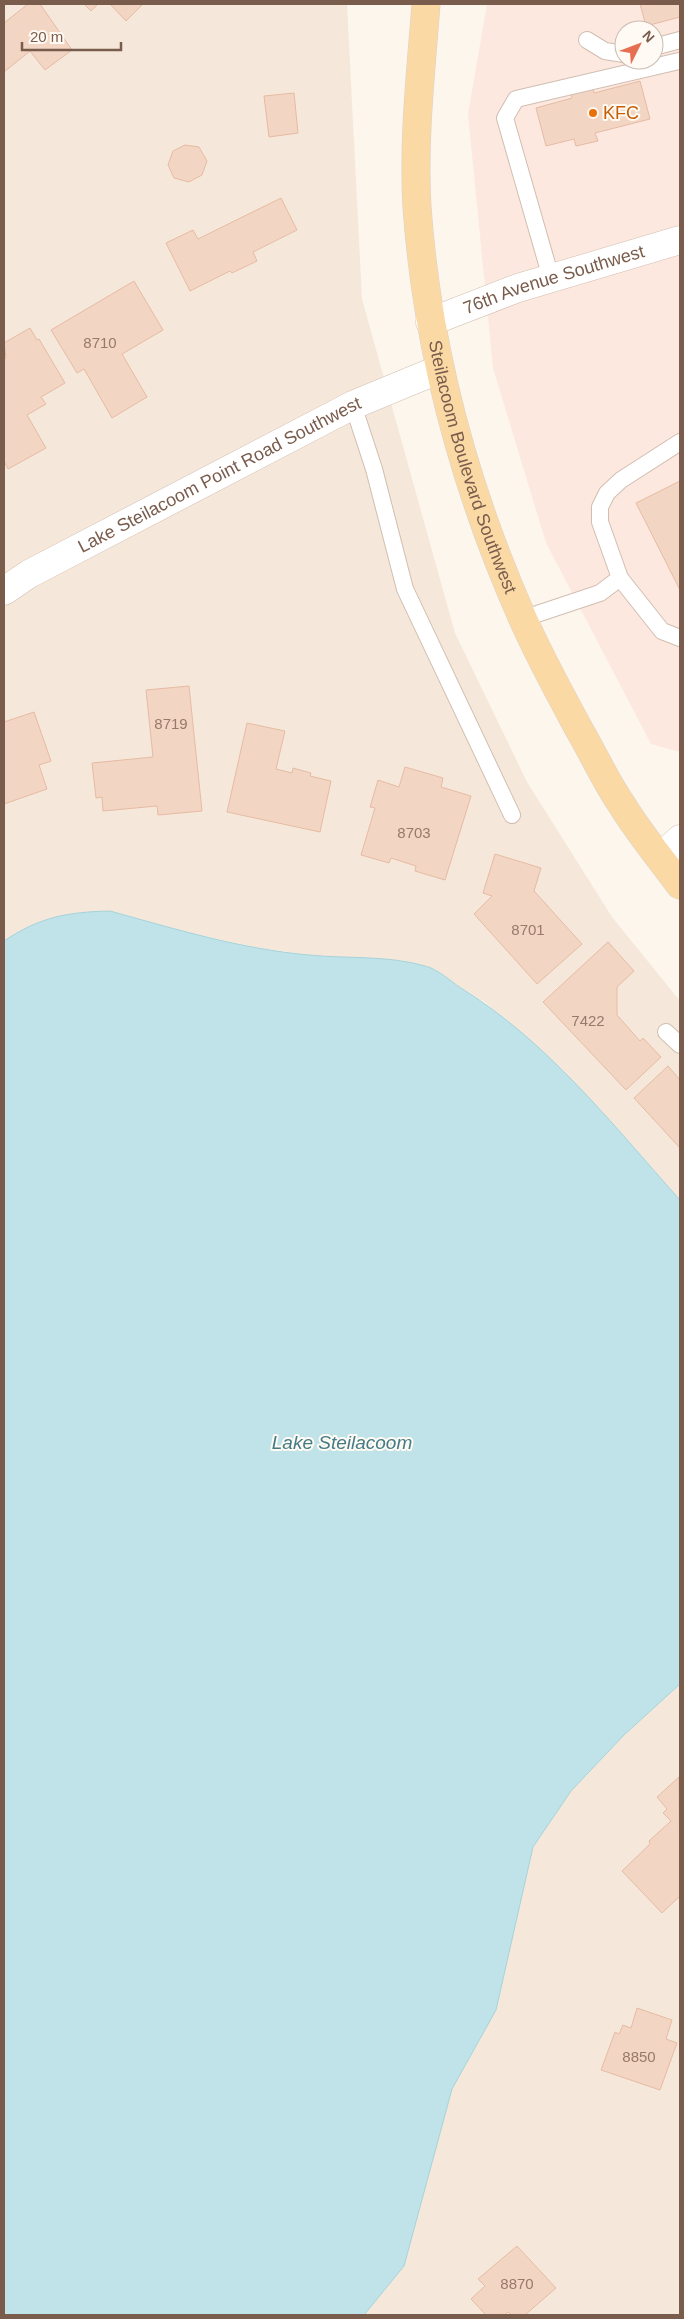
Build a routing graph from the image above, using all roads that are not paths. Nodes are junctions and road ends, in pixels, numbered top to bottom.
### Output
1 (426, 4) edge
2 (587, 40) dead end
3 (680, 40) edge
4 (664, 45) edge
5 (614, 53) edge
6 (679, 61) edge
7 (680, 240) edge
8 (551, 278) junction
9 (430, 322) junction
10 (440, 369) junction
11 (353, 405) junction
12 (680, 442) edge
13 (620, 578) junction
14 (4, 591) edge
15 (522, 619) junction
16 (680, 638) edge
17 (512, 815) dead end
18 (680, 839) edge
19 (660, 858) junction
20 (680, 886) edge
21 (666, 1032) dead end
22 (680, 1045) edge

1 - 9 main road, Steilacoom Boulevard Southwest
2 - 5 lane
3 - 4 lane
6 - 8 lane
7 - 8 street, 76th Avenue Southwest
8 - 9 street, 76th Avenue Southwest
9 - 10 main road, Steilacoom Boulevard Southwest
10 - 11 street, Lake Steilacoom Point Road Southwest
10 - 15 main road, Steilacoom Boulevard Southwest
11 - 14 street, Lake Steilacoom Point Road Southwest
11 - 17 lane
12 - 13 lane
13 - 15 lane
13 - 16 lane
15 - 19 main road, Steilacoom Boulevard Southwest
18 - 19 street
19 - 20 main road, Steilacoom Boulevard Southwest
21 - 22 lane

